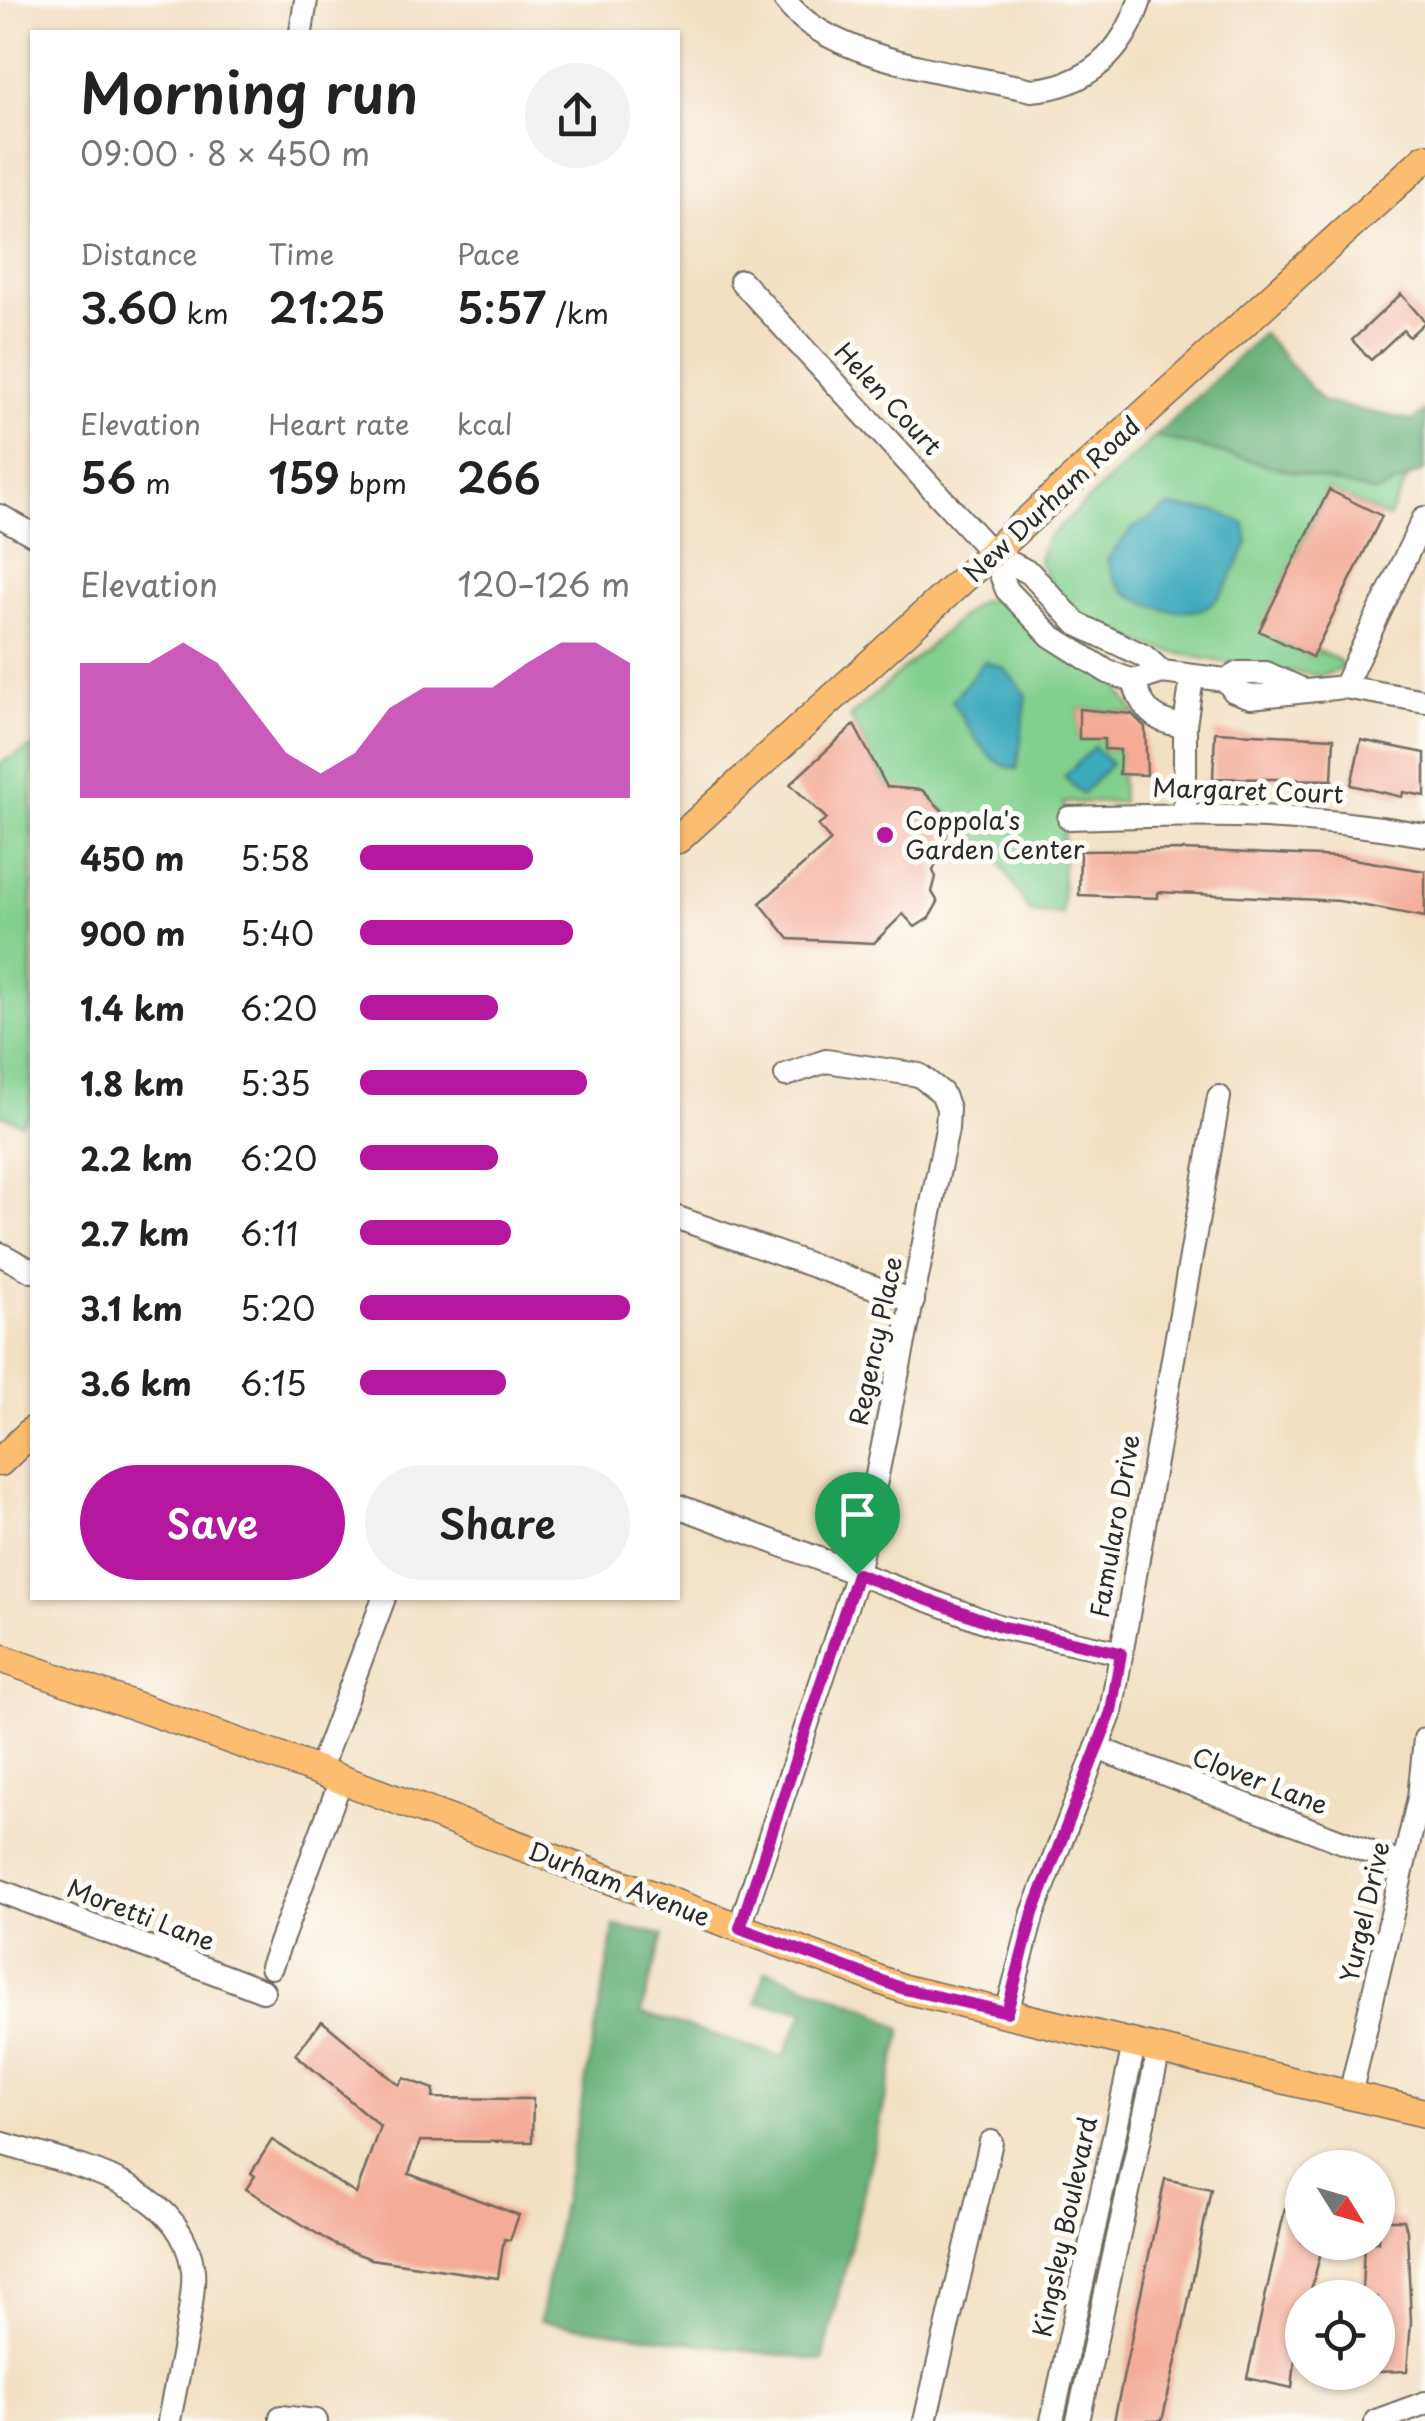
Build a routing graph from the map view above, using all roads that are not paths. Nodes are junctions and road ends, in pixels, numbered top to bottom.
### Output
1 (306, 0) edge
2 (784, 0) edge
3 (1140, 0) edge
4 (300, 30) edge
5 (1425, 158) edge
6 (741, 281) dead end
7 (0, 516) edge
8 (1424, 518) edge
9 (30, 533) edge
10 (993, 554) junction
11 (1162, 672) junction
12 (1192, 678) junction
13 (1134, 681) junction
14 (1344, 687) junction
15 (1425, 701) edge
16 (1185, 725) junction
17 (1184, 813) junction
18 (1069, 818) dead end
19 (1425, 835) edge
20 (680, 838) edge
21 (786, 1075) dead end
22 (1219, 1097) dead end
23 (680, 1219) edge
24 (0, 1254) edge
25 (30, 1270) edge
26 (913, 1301) junction
27 (30, 1433) edge
28 (0, 1462) edge
29 (680, 1507) edge
30 (857, 1574) junction
31 (383, 1600) edge
32 (1121, 1653) junction
33 (0, 1658) edge
34 (1425, 1739) edge
35 (1097, 1748) junction
36 (330, 1775) junction
37 (1403, 1865) junction
38 (0, 1892) edge
39 (740, 1928) junction
40 (272, 1968) dead end
41 (264, 1991) dead end
42 (1007, 2012) junction
43 (1146, 2048) junction
44 (1350, 2095) junction
45 (1425, 2114) edge
46 (990, 2142) dead end
47 (0, 2143) edge
48 (1425, 2403) edge
49 (281, 2417) dead end
50 (169, 2421) edge
51 (316, 2421) edge
52 (925, 2421) edge
53 (1052, 2421) edge
54 (1078, 2421) edge
55 (1376, 2421) edge

1 - 4 street
2 - 3 street
5 - 10 main road, New Durham Road
6 - 10 street, Helen Court
7 - 9 street
8 - 14 street
10 - 11 street
10 - 13 street
10 - 20 main road, New Durham Road
11 - 12 street
11 - 13 street
12 - 14 street
12 - 16 street
13 - 16 street
14 - 15 street
16 - 17 street
17 - 18 street, Margaret Court
17 - 19 street, Margaret Court
21 - 26 street, Regency Place
22 - 32 street, Famularo Drive
23 - 26 street
24 - 25 street
26 - 30 street, Regency Place
27 - 28 main road
29 - 30 street
30 - 32 street
30 - 39 street, Regency Place
31 - 36 street
32 - 35 street, Famularo Drive
33 - 36 main road, Durham Avenue
34 - 37 street, Yurgel Drive
35 - 37 street, Clover Lane
35 - 42 street, Famularo Drive
36 - 39 main road, Durham Avenue
36 - 40 street
37 - 44 street, Yurgel Drive
38 - 41 street, Moretti Lane
39 - 42 main road, Durham Avenue
42 - 43 main road, Durham Avenue
43 - 44 main road, Durham Avenue
43 - 53 street, Kingsley Boulevard
43 - 54 street, Kingsley Boulevard
44 - 45 main road, Durham Avenue
46 - 52 street
47 - 50 street
48 - 55 street
49 - 51 street

